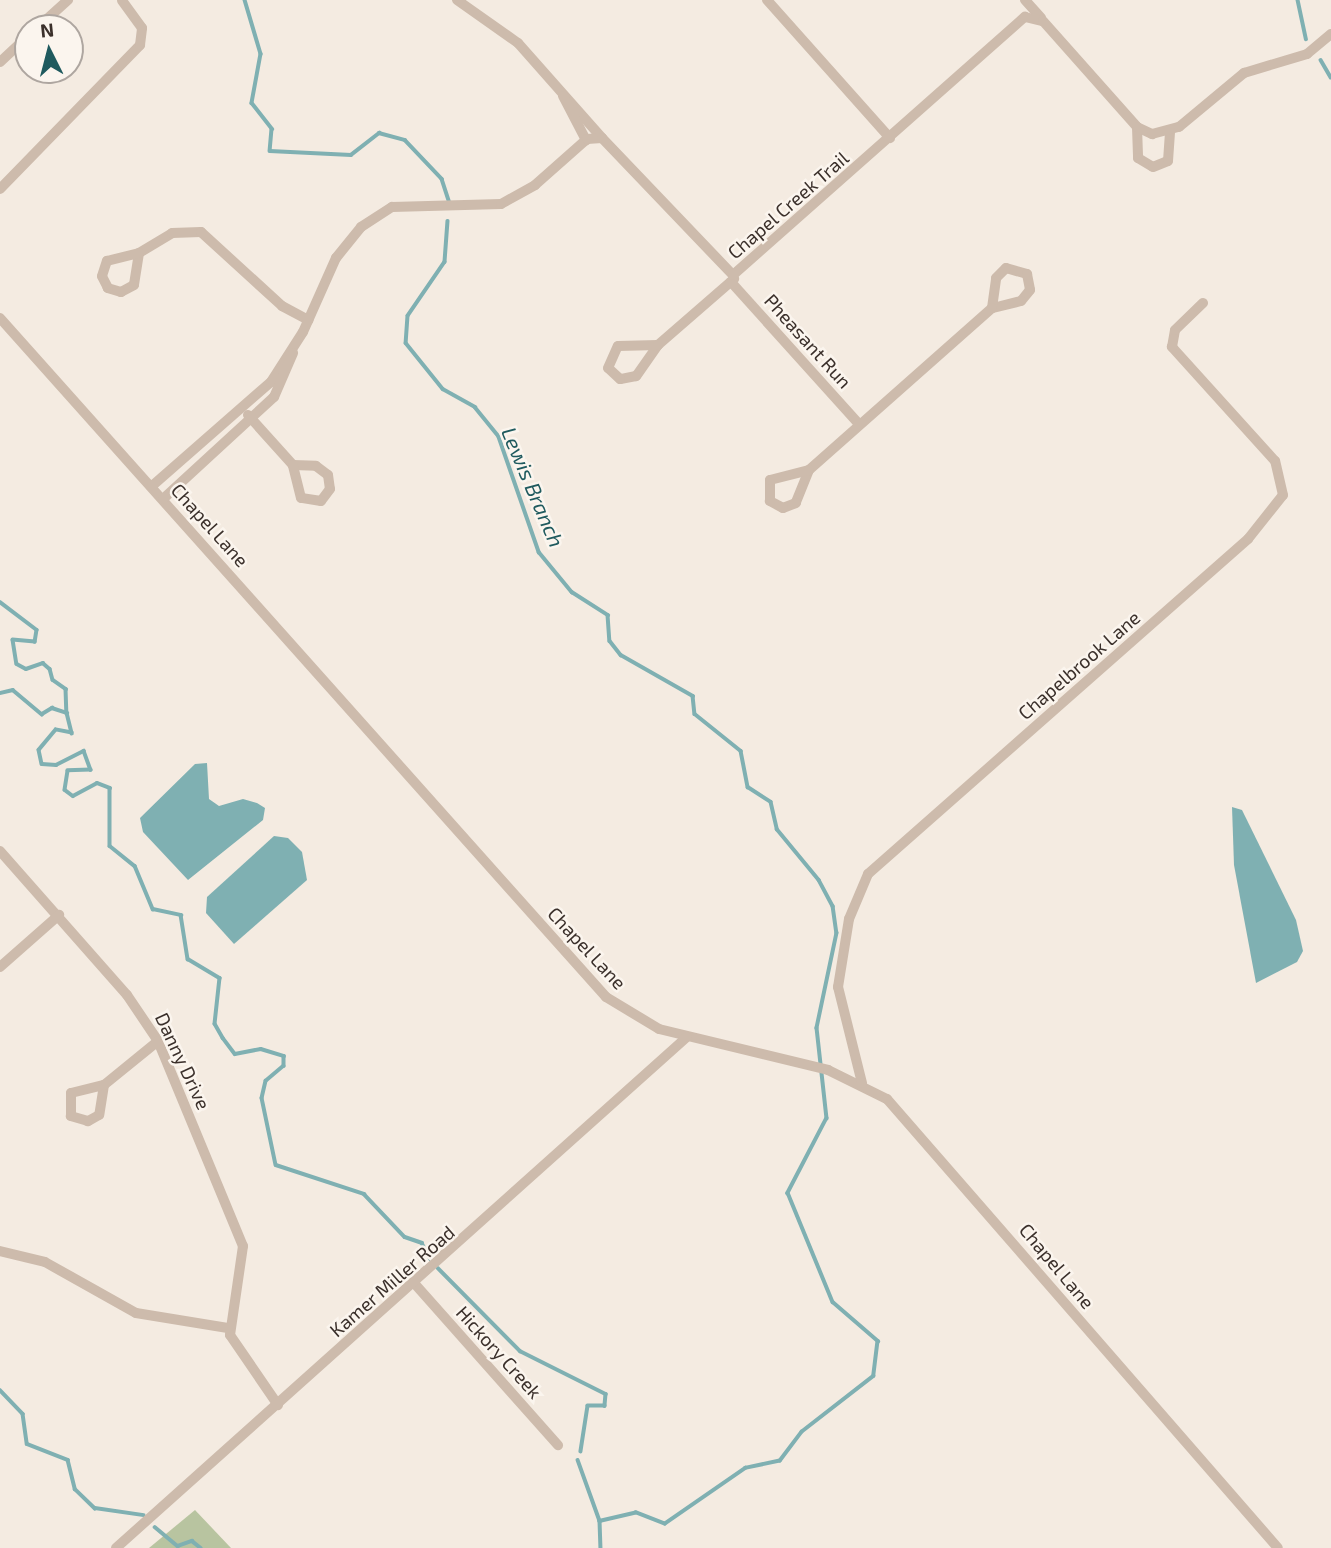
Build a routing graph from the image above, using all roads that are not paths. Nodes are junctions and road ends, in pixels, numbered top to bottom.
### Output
1 (68, 0) edge
2 (122, 0) edge
3 (457, 0) edge
4 (767, 0) edge
5 (1025, 0) edge
6 (52, 14) edge
7 (1043, 21) junction
8 (1331, 34) edge
9 (14, 49) edge
10 (0, 62) edge
11 (558, 86) junction
12 (1137, 127) junction
13 (1171, 131) junction
14 (602, 138) junction
15 (890, 138) junction
16 (586, 140) junction
17 (0, 189) edge
18 (139, 253) junction
19 (745, 270) junction
20 (731, 282) junction
21 (1203, 303) dead end
22 (992, 308) junction
23 (0, 318) edge
24 (308, 320) junction
25 (658, 345) junction
26 (293, 352) junction
27 (243, 409) junction
28 (252, 418) junction
29 (859, 424) junction
30 (293, 465) junction
31 (809, 470) junction
32 (152, 486) junction
33 (163, 499) junction
34 (0, 851) edge
35 (59, 915) junction
36 (0, 967) edge
37 (687, 1037) junction
38 (158, 1041) junction
39 (862, 1083) junction
40 (104, 1085) junction
41 (0, 1251) edge
42 (414, 1283) junction
43 (228, 1328) junction
44 (278, 1405) junction
45 (558, 1445) dead end
46 (116, 1548) edge
47 (1278, 1548) edge

1 - 6 street
2 - 17 street
3 - 11 street
4 - 15 street
5 - 7 street
7 - 12 street
7 - 15 street, Chapel Creek Trail
8 - 13 street
9 - 10 street
11 - 14 street
11 - 16 street
12 - 13 street
12 - 13 street
14 - 16 street
14 - 19 street, Chapel Creek Trail
15 - 19 street, Chapel Creek Trail
16 - 24 street
18 - 18 street
18 - 24 street
19 - 20 street
20 - 25 street
20 - 29 street, Pheasant Run
21 - 39 street, Chapelbrook Lane
22 - 22 street
22 - 29 street
23 - 32 street, Chapel Lane
24 - 26 street
25 - 25 street
26 - 27 street
26 - 28 street
27 - 28 street
27 - 32 street
28 - 30 street
28 - 33 street
29 - 31 street
30 - 30 street
31 - 31 street
32 - 33 street, Chapel Lane
33 - 37 street, Chapel Lane
34 - 35 street, Danny Drive
35 - 36 street
35 - 38 street, Danny Drive
37 - 39 street, Chapel Lane
37 - 42 street, Kamer Miller Road
38 - 40 street
38 - 43 street, Danny Drive
39 - 47 street, Chapel Lane
40 - 40 street
41 - 43 street
42 - 44 street, Kamer Miller Road
42 - 45 street, Hickory Creek
43 - 44 street
44 - 46 street, Kamer Miller Road

